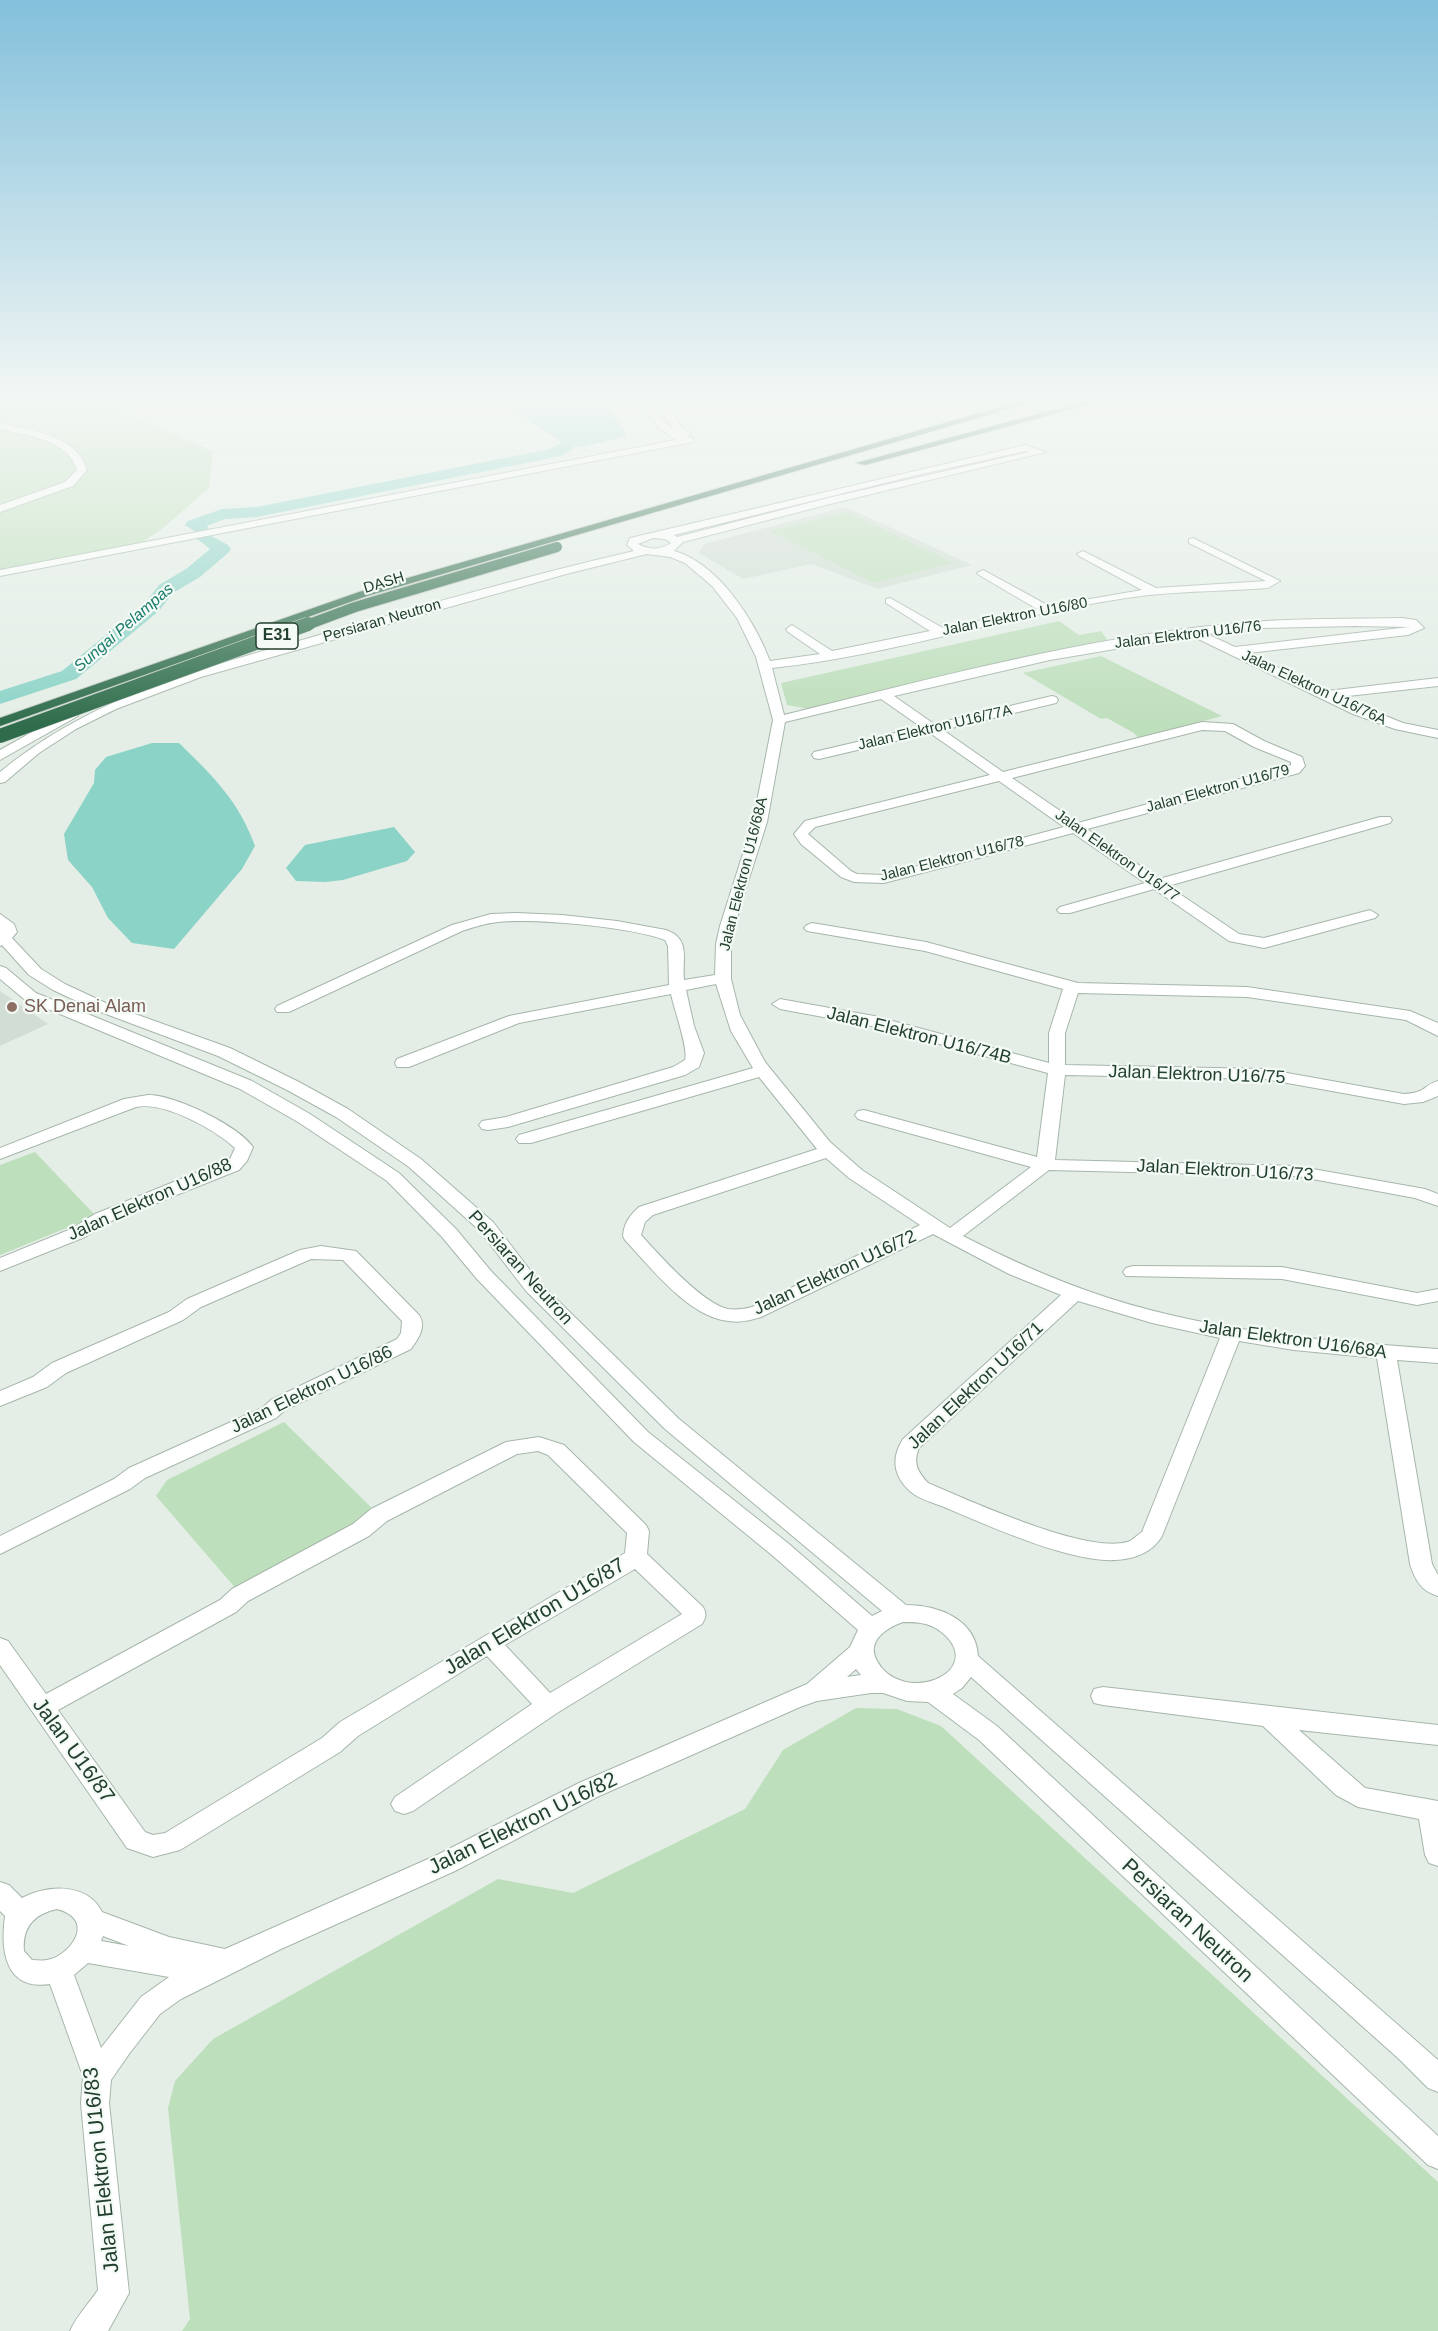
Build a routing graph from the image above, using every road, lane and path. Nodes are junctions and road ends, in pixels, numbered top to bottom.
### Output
1 (328, 510) edge
2 (651, 510) edge
3 (691, 510) edge
4 (762, 510) edge
5 (802, 510) edge
6 (661, 535) junction
7 (1193, 541) dead end
8 (632, 545) junction
9 (679, 548) junction
10 (652, 551) junction
11 (1083, 554) dead end
12 (0, 573) edge
13 (982, 573) dead end
14 (1155, 592) junction
15 (890, 601) dead end
16 (1047, 610) junction
17 (792, 629) dead end
18 (940, 632) junction
19 (1194, 632) junction
20 (1235, 651) junction
21 (831, 656) junction
22 (765, 665) junction
23 (1438, 682) edge
24 (884, 695) junction
25 (1325, 695) junction
26 (1052, 700) dead end
27 (779, 720) junction
28 (0, 722) edge
29 (932, 728) junction
30 (1438, 734) edge
31 (0, 736) edge
32 (819, 755) dead end
33 (0, 756) edge
34 (1001, 776) junction
35 (0, 779) edge
36 (1385, 820) dead end
37 (1075, 828) junction
38 (1157, 884) junction
39 (1065, 910) dead end
40 (1370, 915) dead end
41 (812, 927) dead end
42 (1, 933) edge
43 (0, 971) edge
44 (723, 979) junction
45 (677, 987) junction
46 (1072, 987) junction
47 (780, 1004) dead end
48 (283, 1009) dead end
49 (1438, 1031) edge
50 (404, 1063) dead end
51 (1057, 1070) junction
52 (762, 1071) junction
53 (1438, 1086) edge
54 (864, 1115) dead end
55 (488, 1125) dead end
56 (525, 1139) dead end
57 (829, 1151) junction
58 (0, 1154) edge
59 (1045, 1165) junction
60 (1438, 1200) edge
61 (932, 1227) junction
62 (950, 1237) junction
63 (0, 1265) edge
64 (1133, 1272) dead end
65 (1074, 1294) junction
66 (1438, 1295) edge
67 (1231, 1335) junction
68 (1386, 1353) junction
69 (1438, 1356) edge
70 (0, 1399) edge
71 (0, 1546) edge
72 (636, 1556) junction
73 (1438, 1588) edge
74 (900, 1613) junction
75 (871, 1628) junction
76 (489, 1643) junction
77 (0, 1647) edge
78 (861, 1650) junction
79 (967, 1660) junction
80 (883, 1684) junction
81 (816, 1690) junction
82 (933, 1692) junction
83 (1103, 1696) dead end
84 (548, 1706) junction
85 (41, 1708) junction
86 (1269, 1717) junction
87 (1438, 1735) edge
88 (404, 1804) dead end
89 (1434, 1811) edge
90 (153, 1846) joint
91 (1438, 1856) edge
92 (0, 1893) edge
93 (20, 1914) junction
94 (92, 1920) junction
95 (2, 1945) edge
96 (84, 1950) junction
97 (231, 1960) junction
98 (58, 1969) junction
99 (98, 2076) junction
100 (1438, 2079) edge
101 (1438, 2155) edge
102 (86, 2331) edge

1 - 12 street
2 - 28 highway, DASH / E31
3 - 31 highway, DASH / E31, bridge
4 - 6 street
5 - 9 street
6 - 8 street, Persiaran Neutron
6 - 9 street
7 - 14 street, Jalan Elektron U16/80
8 - 10 street
8 - 33 street, Persiaran Neutron
9 - 10 street
9 - 22 street, Jalan Elektron U16/68A
10 - 35 street, Persiaran Neutron
11 - 14 street
13 - 16 street
14 - 16 street, Jalan Elektron U16/80
15 - 18 street
16 - 18 street, Jalan Elektron U16/80
17 - 21 street
18 - 21 street, Jalan Elektron U16/80
19 - 20 street, Jalan Elektron U16/76A
19 - 20 street, Jalan Elektron U16/76
19 - 24 street, Jalan Elektron U16/76
20 - 25 street, Jalan Elektron U16/76A
21 - 22 street, Jalan Elektron U16/80
22 - 27 street, Jalan Elektron U16/68A
23 - 25 street
24 - 27 street, Jalan Elektron U16/76
24 - 29 street, Jalan Elektron U16/77
25 - 30 street, Jalan Elektron U16/76A
26 - 29 street, Jalan Elektron U16/77A
27 - 44 street, Jalan Elektron U16/68A
29 - 32 street, Jalan Elektron U16/77A
29 - 34 street, Jalan Elektron U16/77
34 - 37 street, Jalan Elektron U16/77
34 - 37 street, Jalan Elektron U16/78
34 - 37 street, Jalan Elektron U16/79
36 - 38 street
37 - 38 street, Jalan Elektron U16/77
38 - 39 street
38 - 40 street, Jalan Elektron U16/77
41 - 46 street
42 - 74 street, Persiaran Neutron
43 - 75 street, Persiaran Neutron
44 - 45 street
44 - 52 street, Jalan Elektron U16/68A
45 - 48 street
45 - 50 street
45 - 55 street
46 - 49 street
46 - 51 street
47 - 51 street, Jalan Elektron U16/74B
51 - 53 street, Jalan Elektron U16/75
51 - 59 street
52 - 56 street
52 - 57 street, Jalan Elektron U16/68A
54 - 59 street, Jalan Elektron U16/73
57 - 61 street, Jalan Elektron U16/68A
57 - 61 street, Jalan Elektron U16/72
58 - 63 street, Jalan Elektron U16/88
59 - 60 street, Jalan Elektron U16/73
59 - 62 street
61 - 62 street, Jalan Elektron U16/68A
62 - 65 street, Jalan Elektron U16/68A
64 - 66 street
65 - 67 street, Jalan Elektron U16/68A
65 - 67 street, Jalan Elektron U16/71
67 - 68 street, Jalan Elektron U16/68A
68 - 69 street, Jalan Elektron U16/68A
68 - 73 street
70 - 71 street, Jalan Elektron U16/86
72 - 76 street, Jalan Elektron U16/87
72 - 84 street
72 - 85 street, Jalan Elektron U16/87
74 - 75 street
74 - 79 street
75 - 78 street
76 - 84 street
76 - 90 street, Jalan Elektron U16/87
77 - 85 street, Jalan U16/87
78 - 80 street
78 - 81 street
79 - 82 street
79 - 100 street
80 - 81 street
80 - 82 street
81 - 97 street, Jalan Elektron U16/82
82 - 101 street, Persiaran Neutron
83 - 86 street
84 - 88 street
85 - 90 street, Jalan U16/87
86 - 87 street
86 - 89 street
89 - 91 street
92 - 93 street
93 - 94 street
93 - 95 street
94 - 96 street
94 - 97 street
95 - 98 street
96 - 97 street
96 - 98 street
97 - 99 street
98 - 99 street, Jalan Elektron U16/83
99 - 102 street, Jalan Elektron U16/83

